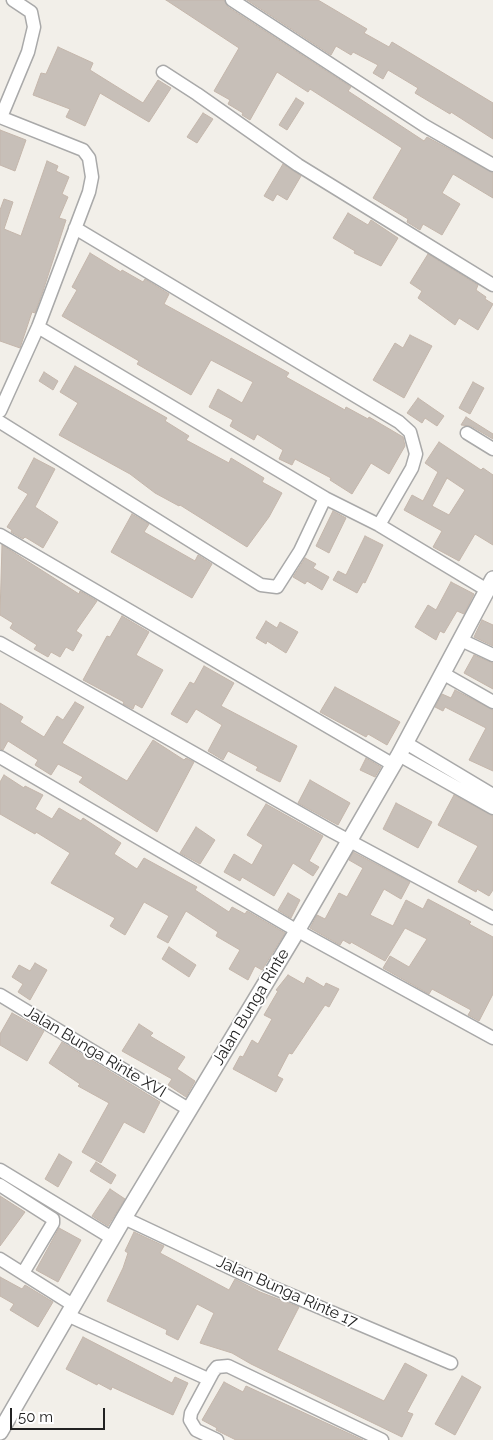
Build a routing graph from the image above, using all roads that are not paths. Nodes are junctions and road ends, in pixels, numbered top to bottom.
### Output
1 (13, 0) edge
2 (232, 0) edge
3 (163, 72) dead end
4 (0, 117) edge
5 (493, 165) edge
6 (75, 228) junction
7 (493, 285) edge
8 (38, 326) junction
9 (0, 411) edge
10 (0, 422) edge
11 (467, 433) dead end
12 (493, 449) edge
13 (325, 498) junction
14 (379, 525) junction
15 (0, 535) edge
16 (490, 584) edge
17 (461, 640) junction
18 (0, 643) edge
19 (493, 655) edge
20 (444, 674) junction
21 (493, 702) edge
22 (399, 754) junction
23 (0, 757) edge
24 (493, 795) edge
25 (493, 808) edge
26 (348, 840) junction
27 (493, 918) edge
28 (297, 931) junction
29 (0, 994) edge
30 (493, 1038) edge
31 (190, 1110) junction
32 (0, 1170) edge
33 (0, 1185) edge
34 (124, 1218) junction
35 (112, 1238) junction
36 (0, 1259) edge
37 (23, 1273) junction
38 (70, 1310) junction
39 (451, 1363) dead end
40 (208, 1379) junction
41 (0, 1432) edge
42 (217, 1440) edge
43 (382, 1440) edge

1 - 4 street
2 - 5 street
3 - 7 street
4 - 6 street
6 - 8 street
6 - 14 street
8 - 9 street
8 - 13 street
10 - 13 street
11 - 12 street
13 - 14 street
14 - 16 street
15 - 22 street
16 - 17 street, Jalan Bunga Rinte
17 - 19 street
17 - 20 street, Jalan Bunga Rinte
18 - 26 street
20 - 21 street
20 - 22 street, Jalan Bunga Rinte
22 - 24 street
22 - 25 street
22 - 26 street, Jalan Bunga Rinte
23 - 28 street
26 - 27 street
26 - 28 street, Jalan Bunga Rinte
28 - 30 street
28 - 31 street, Jalan Bunga Rinte
29 - 31 street, Jalan Bunga Rinte XVI
31 - 34 street, Jalan Bunga Rinte
32 - 35 street
33 - 37 street
34 - 35 street, Jalan Bunga Rinte
34 - 39 street, Jalan Bunga Rinte 17
35 - 38 street, Jalan Bunga Rinte
36 - 37 street
37 - 38 street
38 - 40 street
38 - 41 street, Jalan Bunga Rinte
40 - 42 street
40 - 43 street

